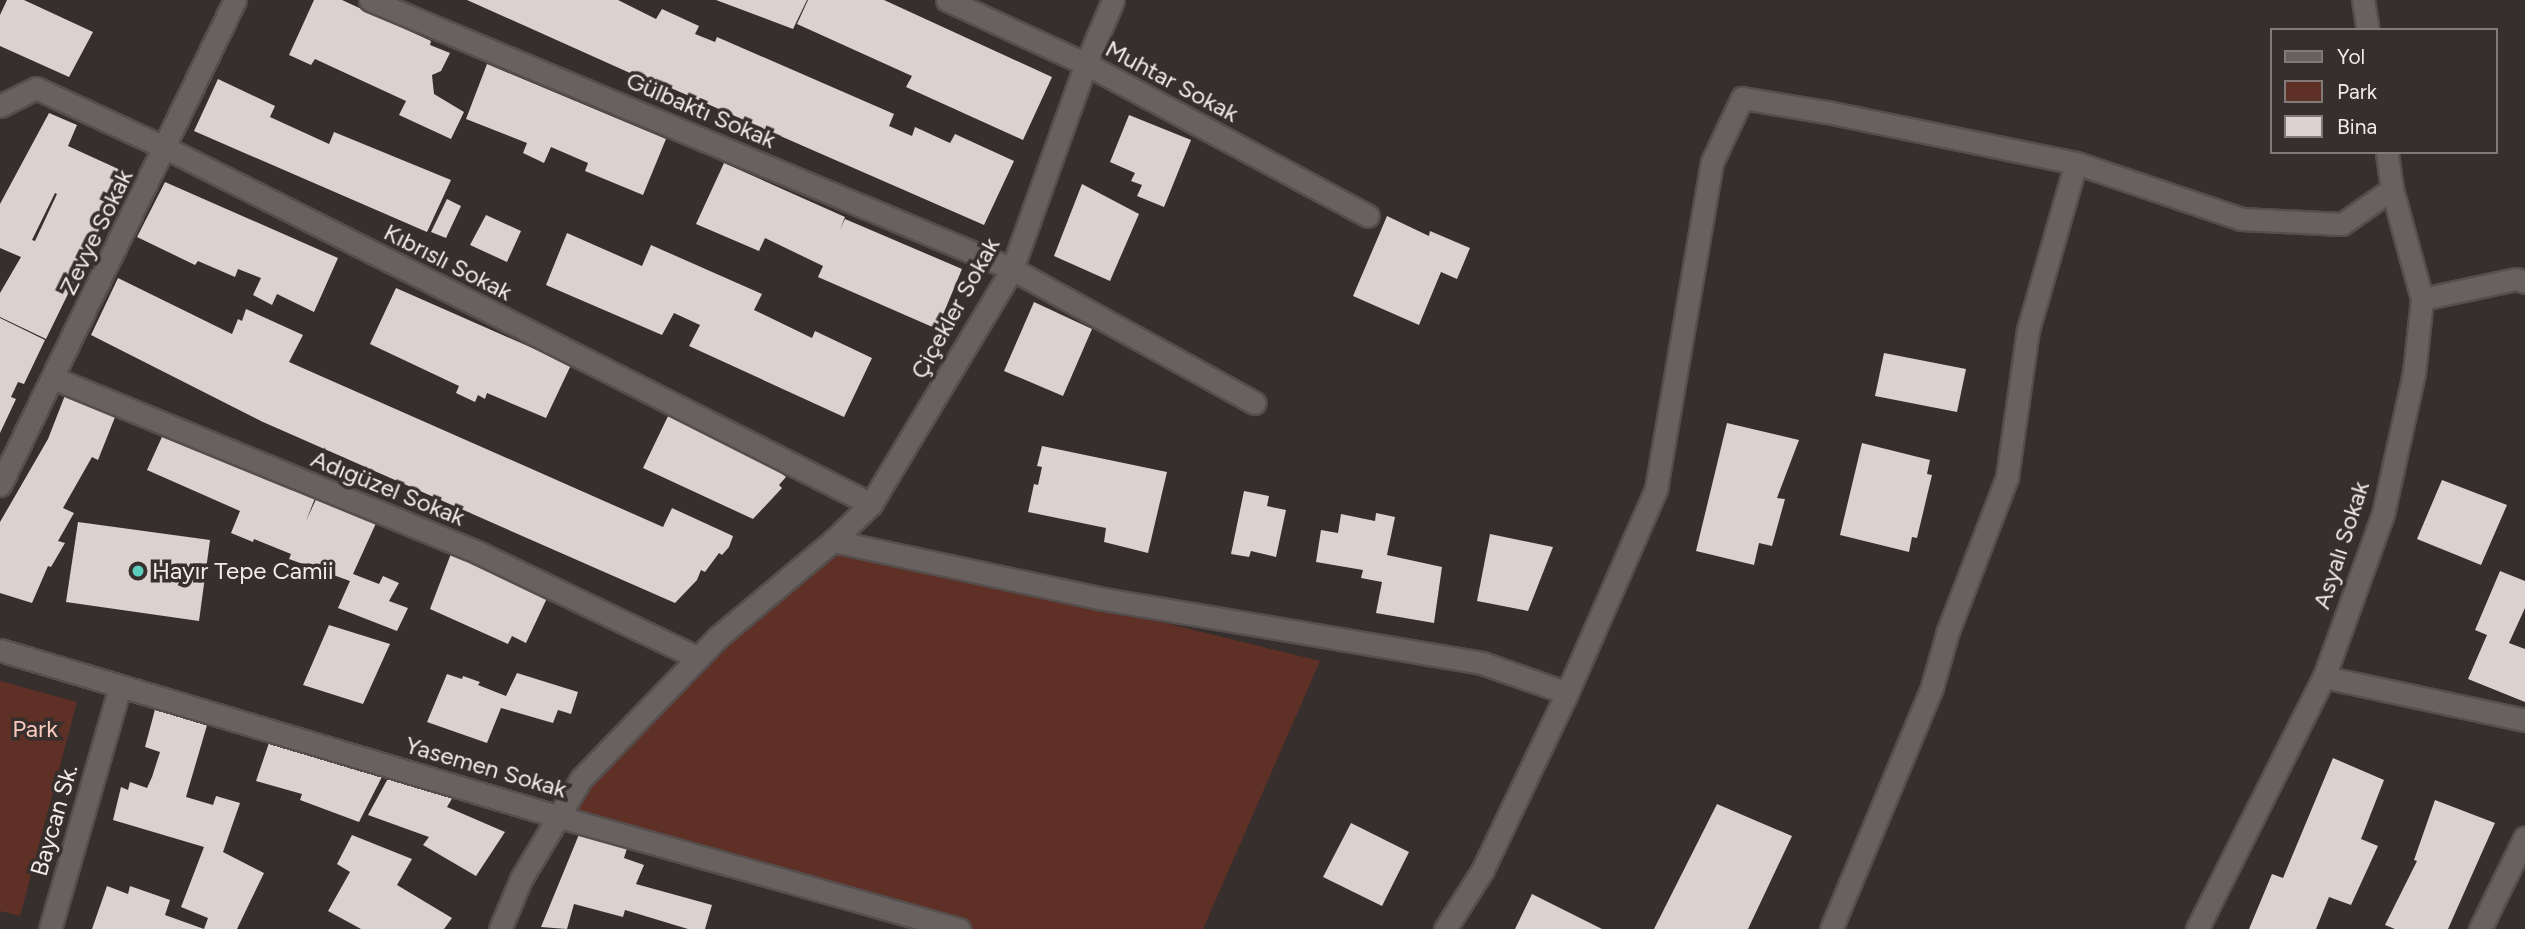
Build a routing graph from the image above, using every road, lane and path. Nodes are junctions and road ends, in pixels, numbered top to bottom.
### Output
1 (236, 0) edge
2 (370, 0) edge
3 (947, 0) edge
4 (1113, 0) edge
5 (2363, 0) edge
6 (2368, 28) edge
7 (1086, 64) junction
8 (0, 106) edge
9 (166, 148) junction
10 (2387, 154) edge
11 (2076, 163) junction
12 (2392, 189) junction
13 (1368, 216) dead end
14 (1012, 269) junction
15 (2525, 282) edge
16 (2422, 299) junction
17 (53, 378) junction
18 (1255, 402) dead end
19 (0, 485) edge
20 (871, 504) junction
21 (833, 541) junction
22 (0, 650) edge
23 (698, 659) junction
24 (2324, 677) junction
25 (120, 686) junction
26 (1567, 692) junction
27 (2525, 720) edge
28 (556, 816) junction
29 (2525, 836) edge
30 (50, 929) edge
31 (500, 929) edge
32 (959, 929) edge
33 (1445, 929) edge
34 (1831, 929) edge
35 (2197, 929) edge
36 (2480, 929) edge

1 - 9 street, Zevye Sokak
2 - 14 street, Gülbaktı Sokak
3 - 7 street, Muhtar Sokak
4 - 7 street, Çiçekler Sokak
5 - 6 street
7 - 13 street, Muhtar Sokak
7 - 14 street, Çiçekler Sokak
8 - 9 street, Kıbrıslı Sokak
9 - 17 street, Zevye Sokak
9 - 20 street, Kıbrıslı Sokak
10 - 12 street, Asyalı Sokak
11 - 12 street
11 - 26 street
11 - 34 street
12 - 16 street, Asyalı Sokak
14 - 18 street, Gülbaktı Sokak
14 - 20 street, Çiçekler Sokak
15 - 16 street
16 - 24 street, Asyalı Sokak
17 - 19 street, Zevye Sokak
17 - 23 street, Adıgüzel Sokak
20 - 21 street, Çiçekler Sokak
21 - 23 street, Çiçekler Sokak
21 - 26 street
22 - 25 street, Yasemen Sokak
23 - 28 street, Çiçekler Sokak
24 - 27 street
24 - 35 street, Asyalı Sokak
25 - 28 street, Yasemen Sokak
25 - 30 street, Baycan Sk.
26 - 33 street
28 - 31 street, Çiçekler Sokak
28 - 32 street, Yasemen Sokak
29 - 36 street

